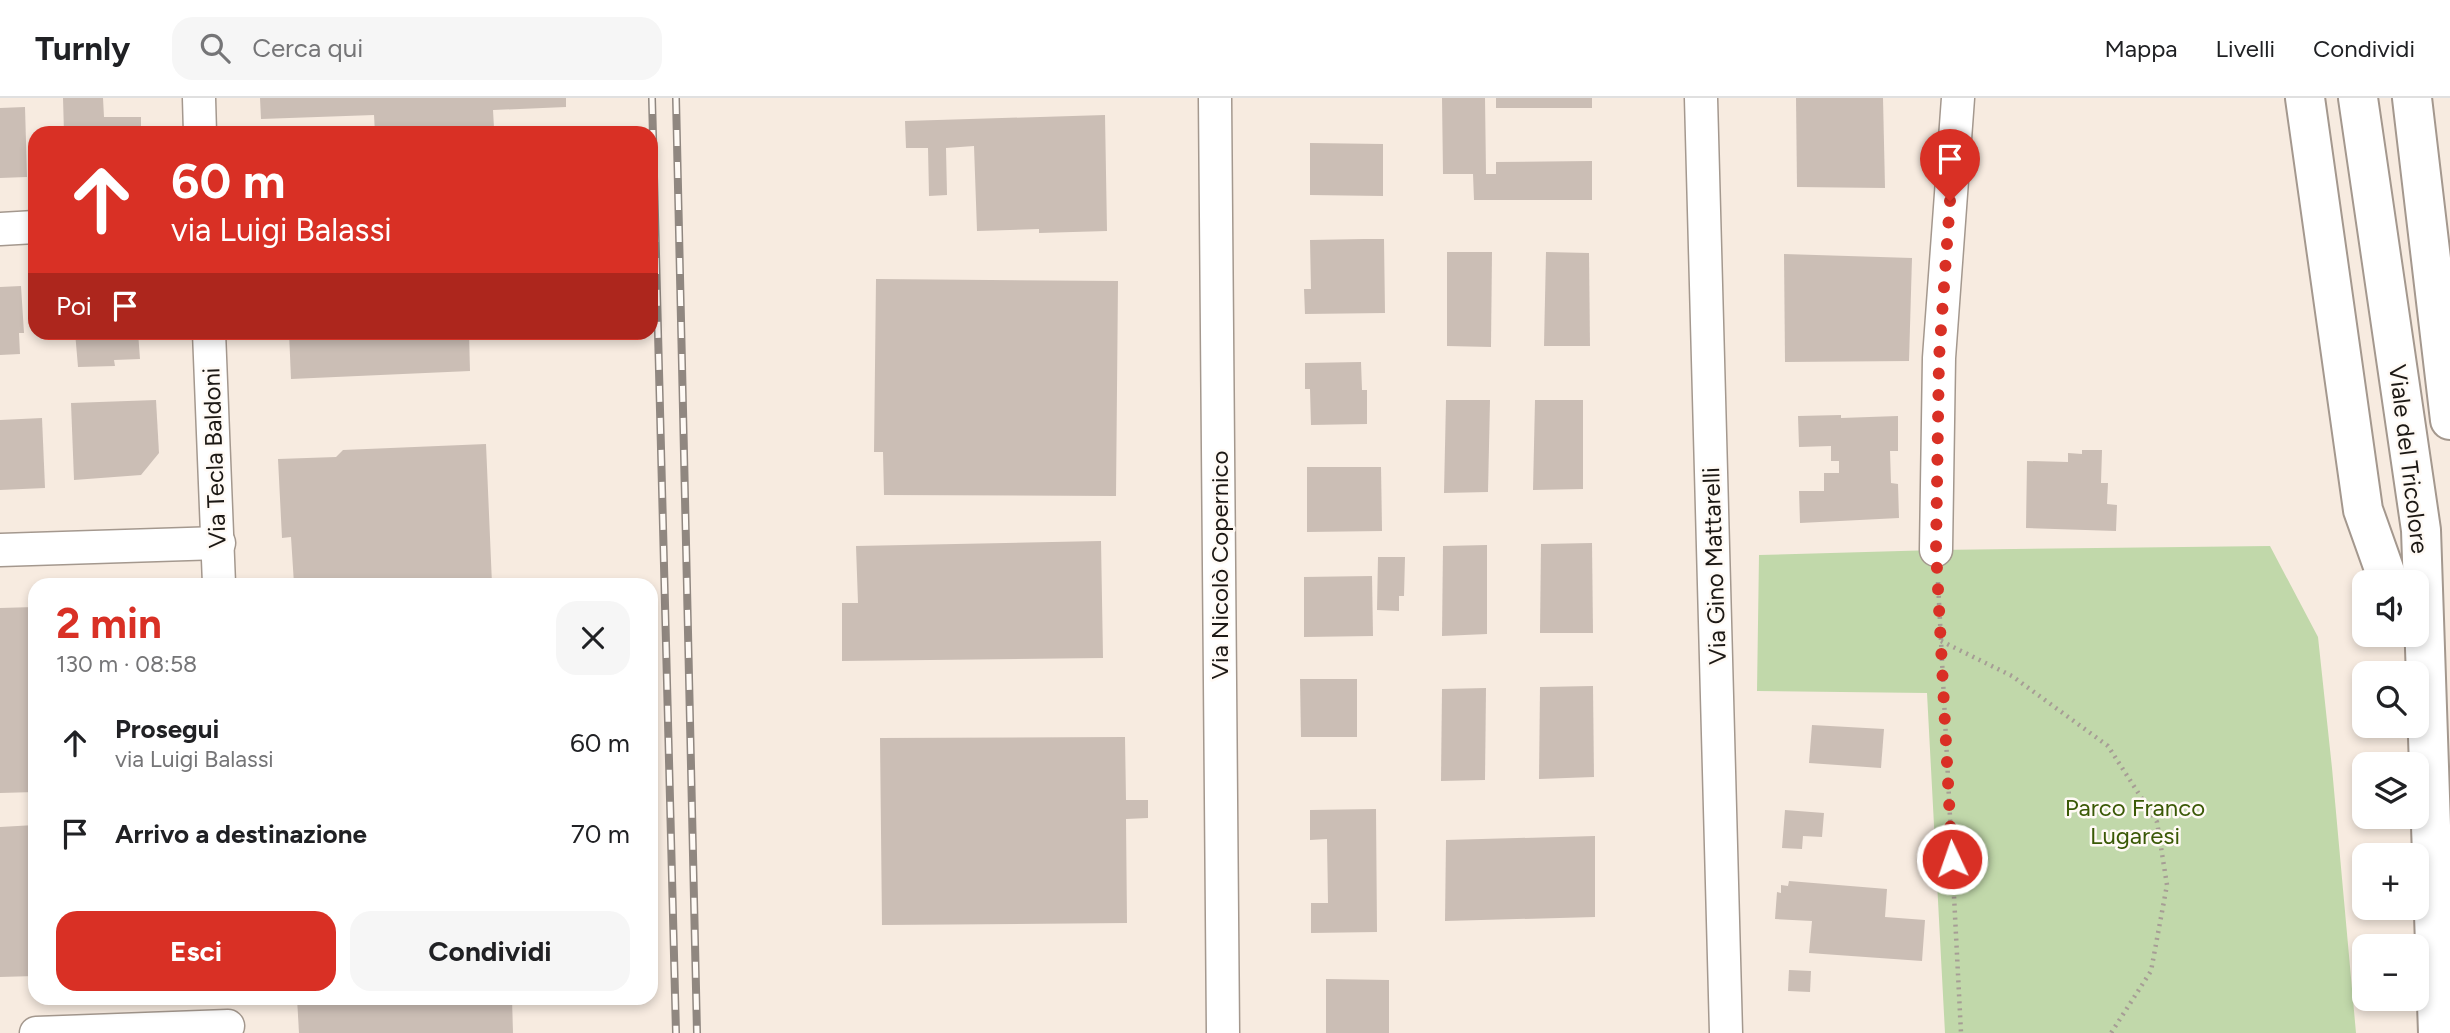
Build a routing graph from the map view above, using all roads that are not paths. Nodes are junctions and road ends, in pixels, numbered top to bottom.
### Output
1 (199, 98) edge
2 (1215, 98) edge
3 (1701, 98) edge
4 (1958, 98) edge
5 (2305, 98) edge
6 (2358, 98) edge
7 (2412, 98) edge
8 (200, 126) edge
9 (28, 227) edge
10 (0, 229) edge
11 (209, 340) edge
12 (2450, 420) edge
13 (219, 543) junction
14 (0, 550) edge
15 (1936, 550) road end
16 (2384, 570) edge
17 (219, 578) edge
18 (2427, 661) edge
19 (2429, 729) edge
20 (228, 1019) edge
21 (36, 1033) edge
22 (1223, 1033) edge
23 (1726, 1033) edge
24 (2438, 1033) edge

1 - 8 street
2 - 22 street, Via Nicolò Copernico
3 - 23 street, Via Gino Mattarelli
4 - 15 street
5 - 16 highway
6 - 18 highway, Viale del Tricolore
7 - 12 highway, Viale del Tricolore
9 - 10 street
11 - 13 street, Via Tecla Baldoni
13 - 14 street
13 - 17 street, Via Tecla Baldoni
19 - 24 highway, Viale del Tricolore
20 - 21 street

